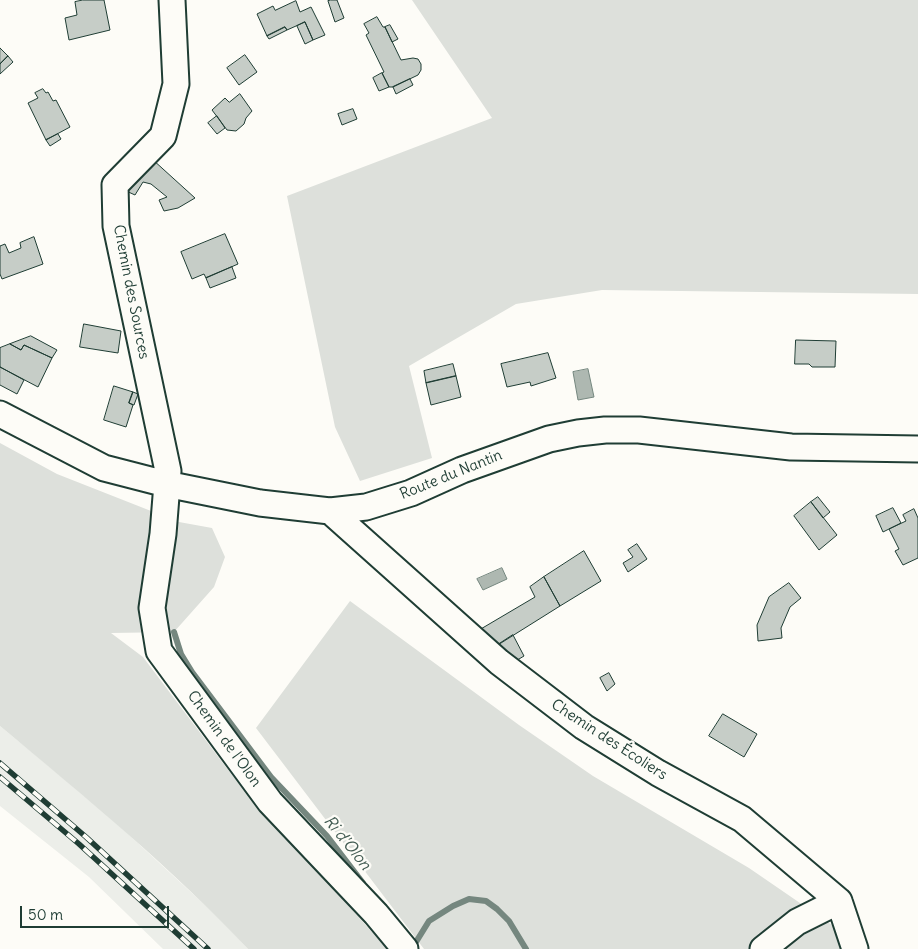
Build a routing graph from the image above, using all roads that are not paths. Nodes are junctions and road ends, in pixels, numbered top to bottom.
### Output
1 (172, 0) edge
2 (0, 414) edge
3 (918, 449) edge
4 (166, 484) junction
5 (330, 510) junction
6 (839, 901) junction
7 (404, 949) edge
8 (762, 949) edge
9 (854, 949) edge

1 - 4 street, Chemin des Sources
2 - 4 street, Route du Nantin
3 - 5 street, Route du Nantin
4 - 5 street, Route du Nantin
4 - 7 street, Chemin de l'Olon
5 - 6 street, Chemin des Écoliers
6 - 8 street
6 - 9 street

